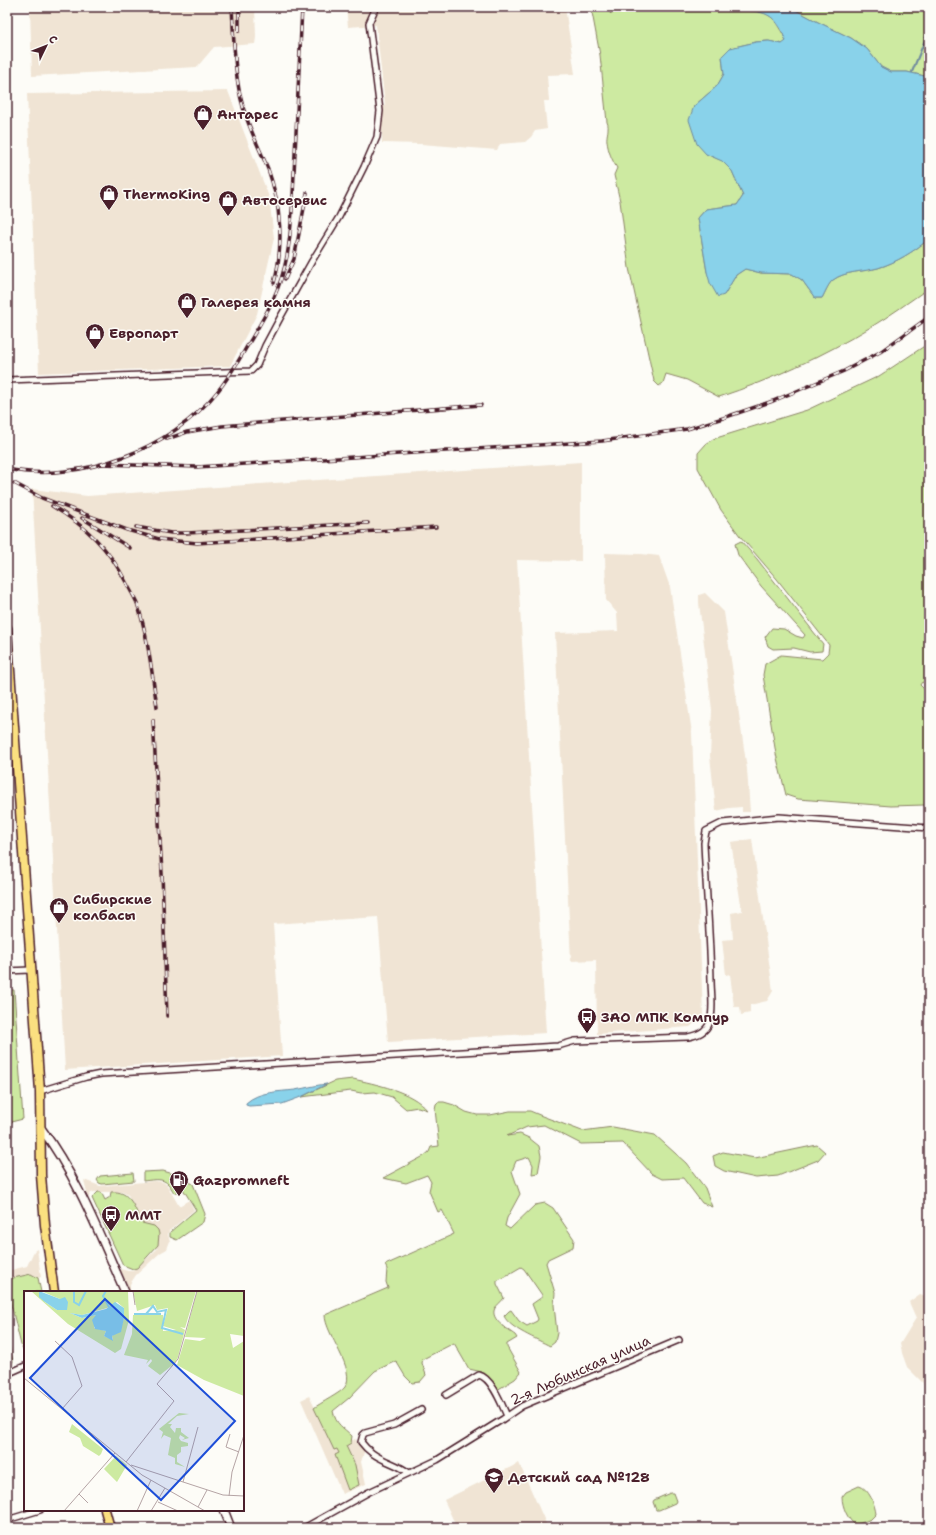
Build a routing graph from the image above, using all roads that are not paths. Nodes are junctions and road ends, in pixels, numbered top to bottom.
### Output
1 (376, 7) edge
2 (7, 380) edge
3 (7, 628) edge
4 (929, 828) edge
5 (30, 970) junction
6 (7, 971) edge
7 (40, 1091) junction
8 (41, 1128) junction
9 (54, 1291) edge
10 (125, 1291) edge
11 (679, 1340) dead end
12 (24, 1366) edge
13 (7, 1374) edge
14 (446, 1395) dead end
15 (421, 1410) dead end
16 (507, 1416) junction
17 (409, 1473) junction
18 (37, 1511) edge
19 (105, 1511) edge
20 (224, 1511) edge
21 (7, 1520) edge
22 (110, 1528) edge
23 (232, 1528) edge
24 (304, 1528) edge

1 - 2 street
3 - 5 main road
4 - 7 street
5 - 6 street
5 - 7 main road
7 - 8 main road
8 - 9 main road
8 - 10 main road
11 - 16 street, 2-я Любинская улица
12 - 13 street
14 - 16 street
15 - 17 street
16 - 17 street, 2-я Любинская улица
17 - 24 street, 2-я Любинская улица
18 - 21 street
19 - 22 main road
20 - 23 main road

